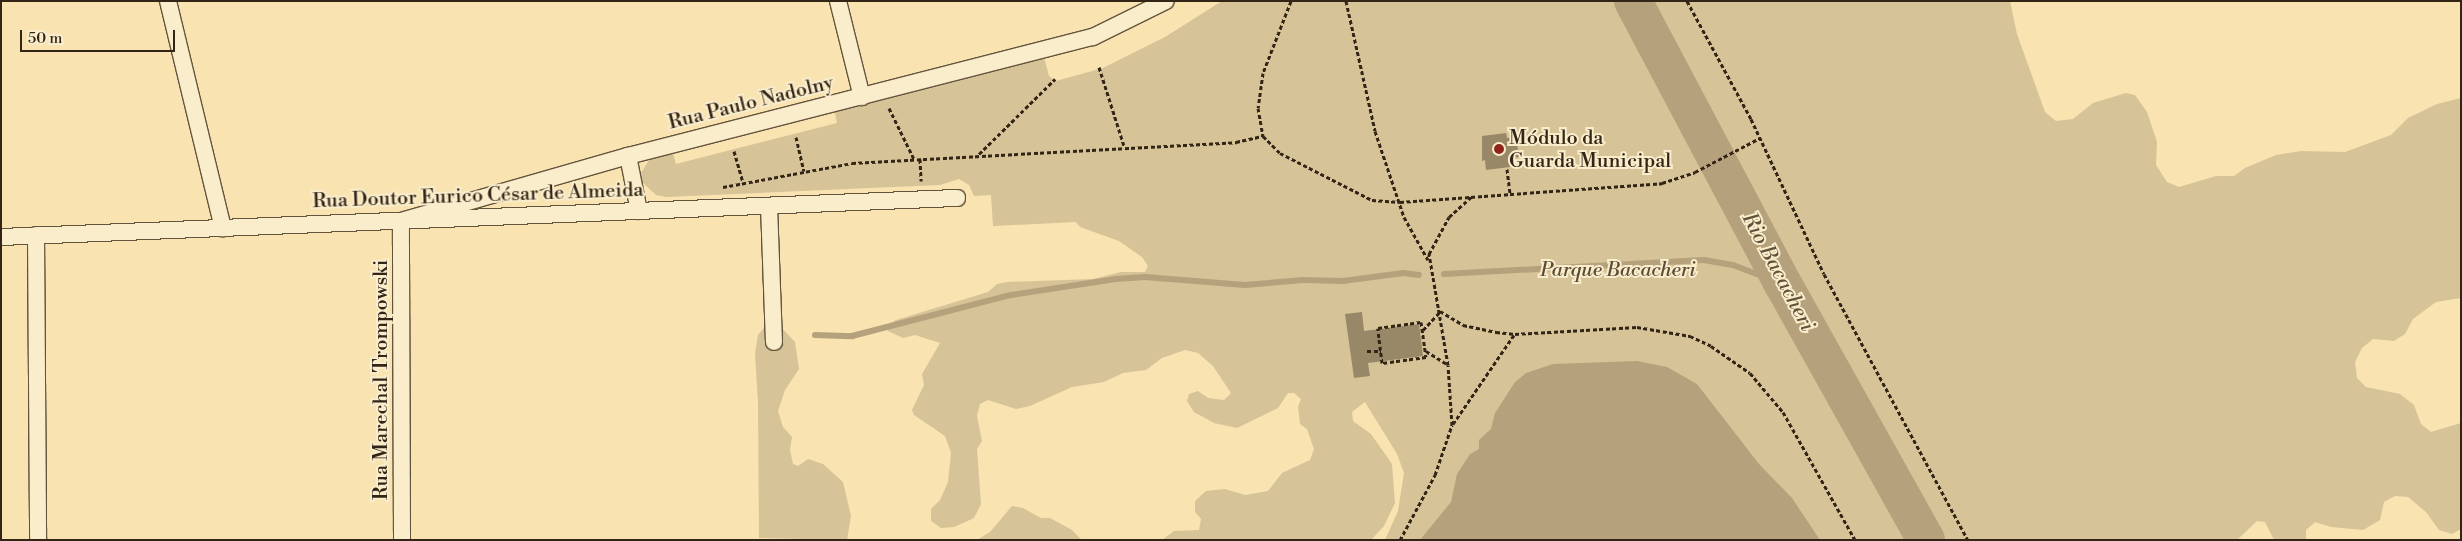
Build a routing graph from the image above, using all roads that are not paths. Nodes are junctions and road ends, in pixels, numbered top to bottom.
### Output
1 (168, 1) edge
2 (838, 1) edge
3 (1166, 1) edge
4 (862, 97) junction
5 (628, 156) junction
6 (957, 198) dead end
7 (769, 206) junction
8 (639, 211) junction
9 (401, 220) junction
10 (223, 228) junction
11 (36, 236) junction
12 (1, 237) edge
13 (774, 342) dead end
14 (38, 540) edge
15 (402, 540) edge

1 - 10 street
2 - 4 street
3 - 4 street, Rua Paulo Nadolny
4 - 5 street, Rua Paulo Nadolny
5 - 8 street
5 - 9 street, Rua Paulo Nadolny
6 - 7 street, Rua Doutor Eurico César de Almeida
7 - 8 street, Rua Doutor Eurico César de Almeida
7 - 13 street
8 - 9 street, Rua Doutor Eurico César de Almeida
9 - 10 street, Rua Doutor Eurico César de Almeida
9 - 15 street, Rua Marechal Trompowski
10 - 11 street, Rua Doutor Eurico César de Almeida
11 - 12 street, Rua Doutor Eurico César de Almeida
11 - 14 street

